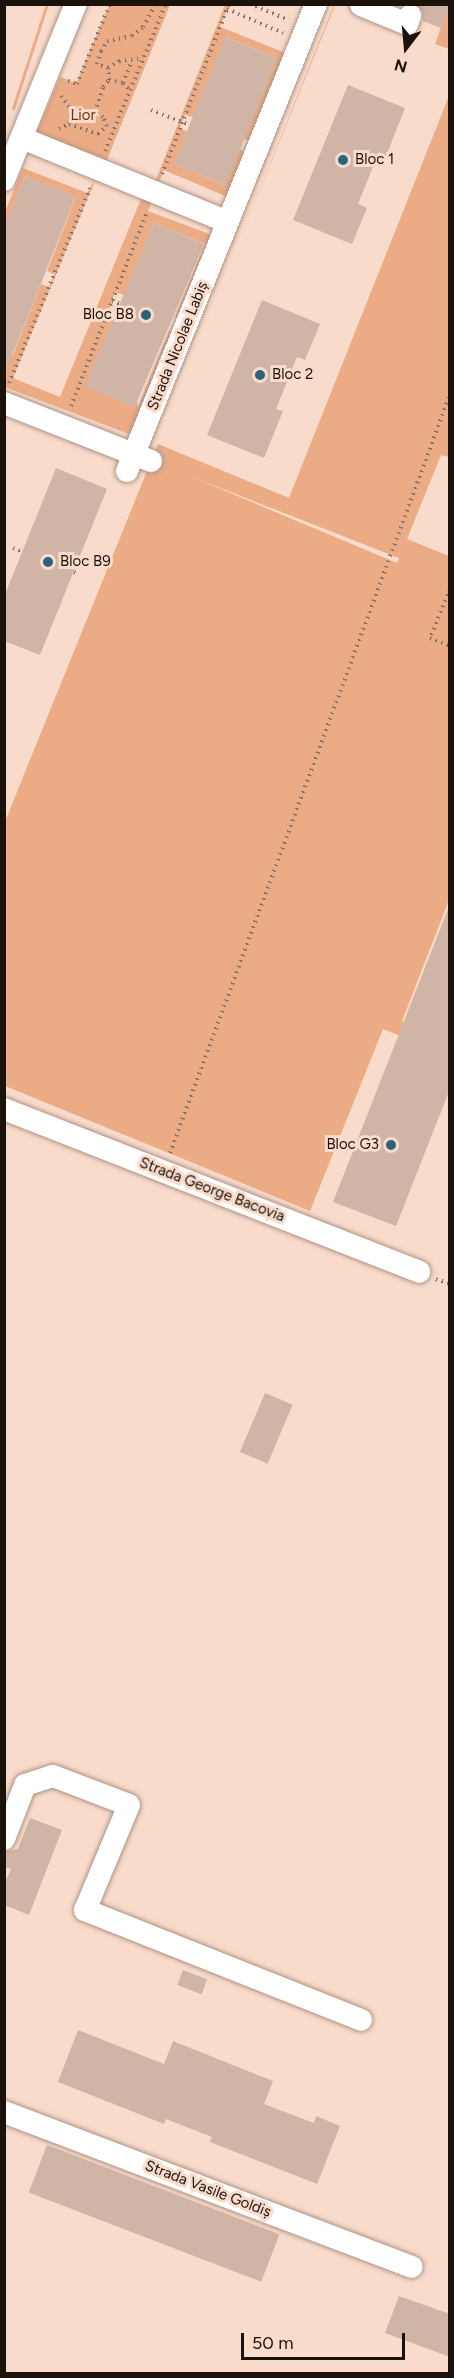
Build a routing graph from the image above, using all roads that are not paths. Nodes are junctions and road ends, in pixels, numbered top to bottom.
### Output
1 (76, 4) edge
2 (316, 4) edge
3 (361, 4) edge
4 (411, 16) dead end
5 (22, 138) junction
6 (4, 180) edge
7 (228, 222) junction
8 (6, 395) edge
9 (4, 1109) edge
10 (419, 1272) dead end
11 (4, 1839) edge
12 (361, 2020) dead end
13 (4, 2112) edge
14 (411, 2267) dead end

1 - 5 street
2 - 7 street, Strada Nicolae Labiș
3 - 4 street
5 - 6 street
5 - 7 street
7 - 8 street, Strada Nicolae Labiș
9 - 10 street, Strada George Bacovia
11 - 12 street
13 - 14 street, Strada Vasile Goldiș

